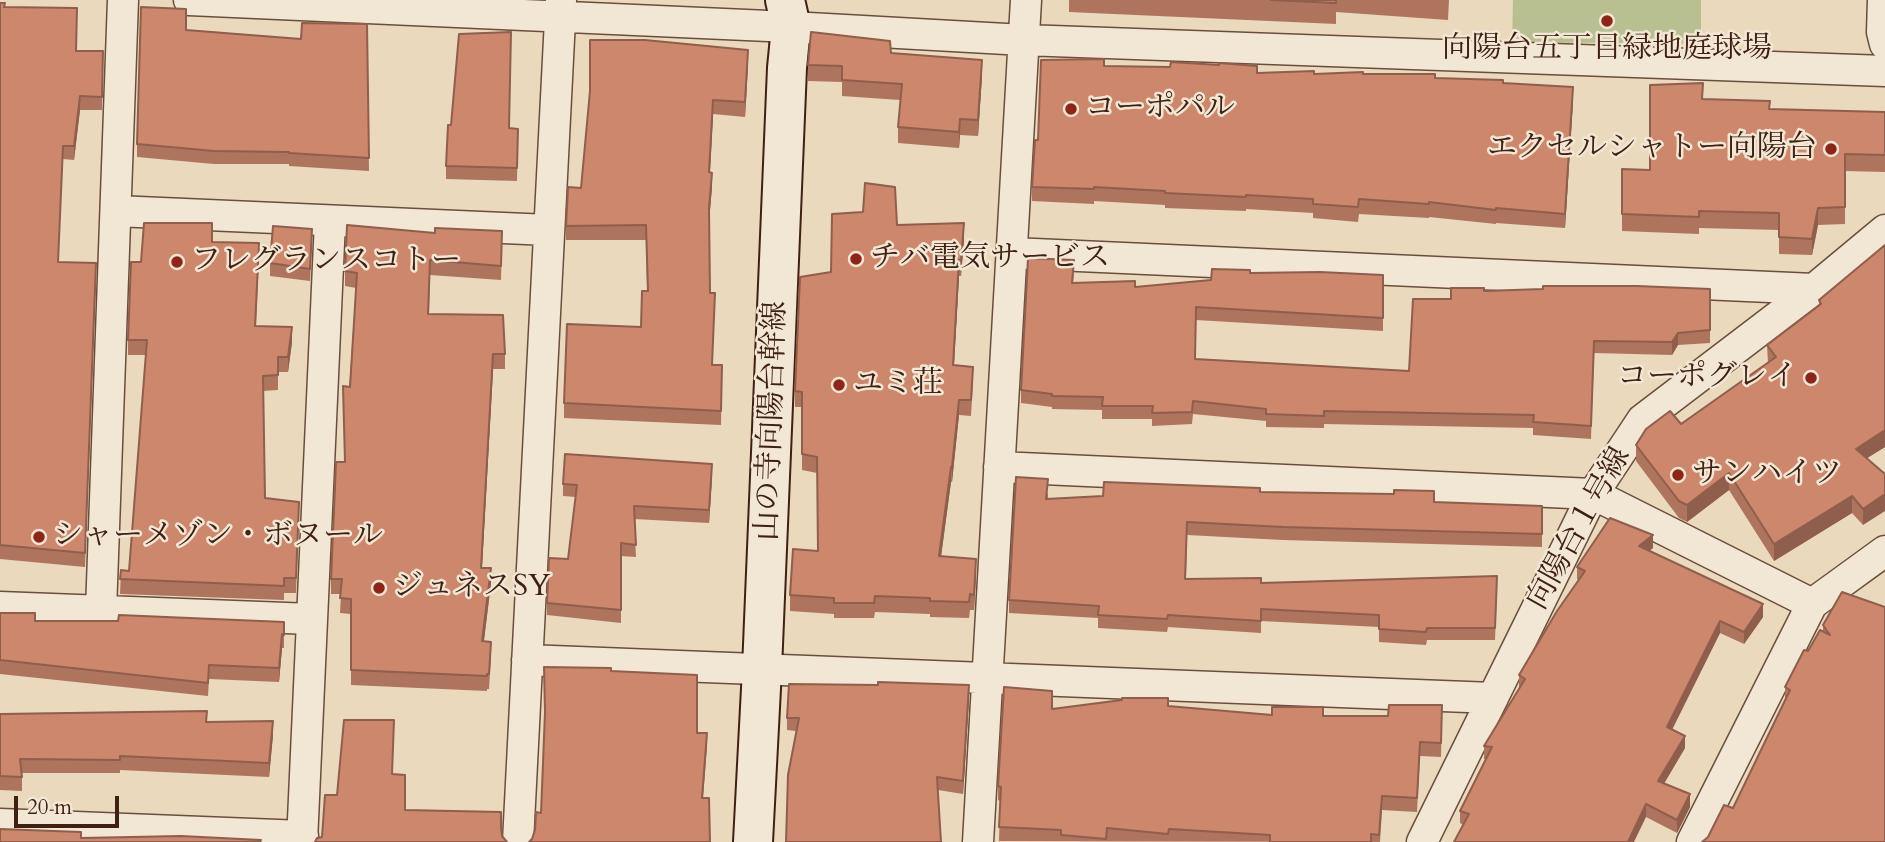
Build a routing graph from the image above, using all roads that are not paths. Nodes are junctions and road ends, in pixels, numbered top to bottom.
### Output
1 (123, 0) edge
2 (189, 0) edge
3 (1026, 0) edge
4 (1884, 0) edge
5 (561, 8) edge
6 (788, 14) edge
7 (1024, 40) junction
8 (1885, 44) edge
9 (1885, 71) edge
10 (116, 211) junction
11 (330, 221) junction
12 (549, 230) junction
13 (1885, 230) edge
14 (1012, 253) junction
15 (1814, 289) junction
16 (999, 467) junction
17 (1593, 494) junction
18 (1885, 551) edge
19 (1812, 604) junction
20 (0, 607) edge
21 (101, 611) junction
22 (312, 620) junction
23 (527, 660) junction
24 (762, 669) junction
25 (987, 678) junction
26 (1493, 698) junction
27 (0, 824) edge
28 (303, 839) edge
29 (518, 842) edge
30 (753, 842) edge
31 (978, 842) edge
32 (1422, 842) edge
33 (1692, 842) edge

1 - 10 street
2 - 5 street
3 - 7 street
4 - 8 street
5 - 6 street
5 - 12 street
6 - 7 street
6 - 24 street, 山の寺向陽台幹線
7 - 9 street
7 - 14 street
10 - 11 street
10 - 21 street
11 - 12 street
11 - 22 street
12 - 23 street
13 - 15 street, 向陽台１号線
14 - 15 street
14 - 16 street
15 - 17 street, 向陽台１号線
16 - 17 street
16 - 25 street
17 - 19 street
17 - 26 street, 向陽台１号線
18 - 19 street
19 - 33 street
20 - 21 street
21 - 22 street
22 - 28 street
23 - 24 street
23 - 29 street
24 - 25 street
24 - 30 street, 山の寺向陽台幹線
25 - 26 street
25 - 31 street
26 - 32 street, 向陽台１号線
27 - 28 street

